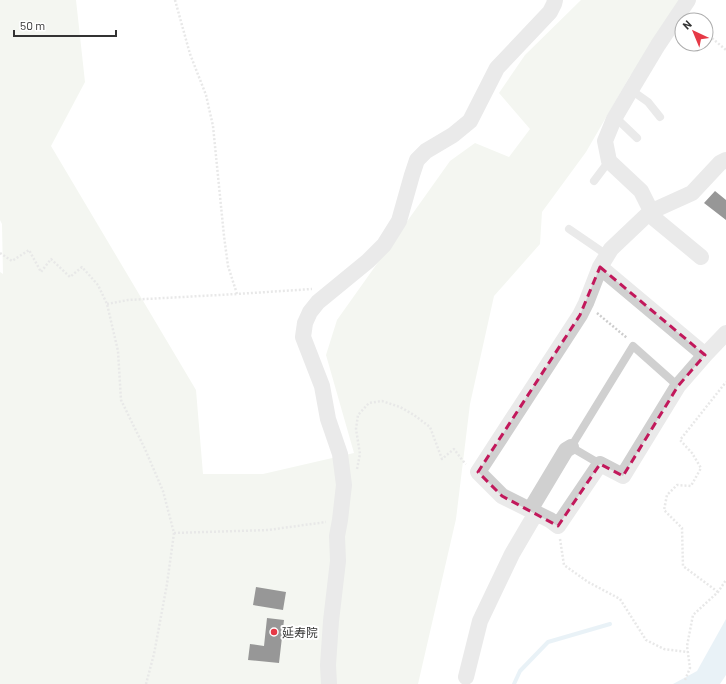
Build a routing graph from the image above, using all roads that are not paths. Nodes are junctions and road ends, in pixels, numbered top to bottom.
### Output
1 (555, 0) edge
2 (688, 0) edge
3 (631, 90) junction
4 (615, 117) junction
5 (660, 117) dead end
6 (637, 138) dead end
7 (726, 160) edge
8 (609, 161) junction
9 (594, 181) dead end
10 (650, 212) junction
11 (569, 229) dead end
12 (701, 257) dead end
13 (603, 261) junction
14 (726, 334) edge
15 (705, 355) junction
16 (678, 386) junction
17 (571, 447) junction
18 (600, 464) junction
19 (533, 511) junction
20 (466, 677) dead end
21 (329, 684) edge

1 - 21 street
2 - 3 street
3 - 4 street
3 - 5 lane
4 - 6 lane
4 - 8 street
7 - 10 street
8 - 9 lane
8 - 10 street
10 - 12 street
10 - 13 street
11 - 13 lane
13 - 15 street
13 - 19 street
14 - 15 street
15 - 16 street
16 - 17 lane
16 - 18 street
17 - 18 lane
17 - 19 street
18 - 19 street
19 - 20 street

